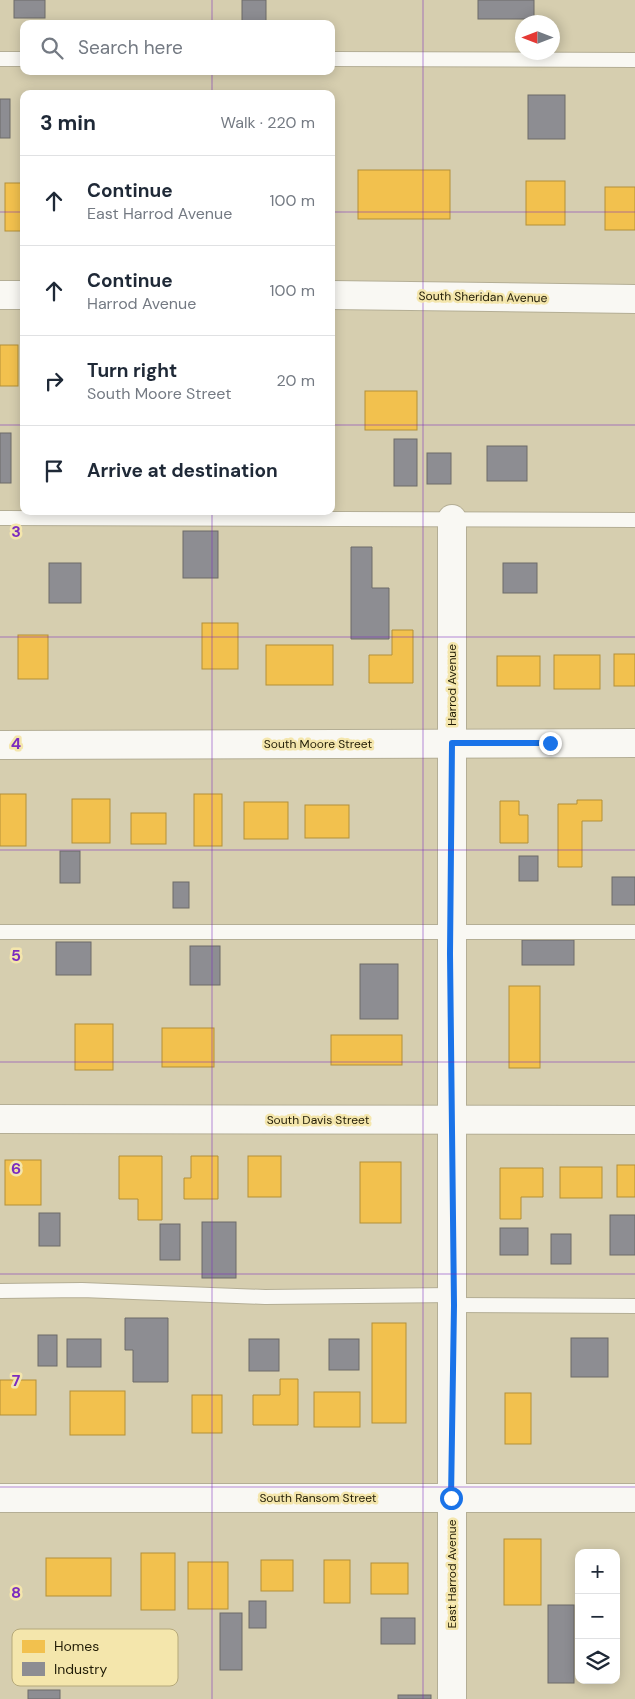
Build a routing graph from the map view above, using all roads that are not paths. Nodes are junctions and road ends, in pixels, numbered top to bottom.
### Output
1 (0, 58) edge
2 (20, 58) edge
3 (335, 59) edge
4 (635, 60) edge
5 (0, 295) edge
6 (20, 295) edge
7 (335, 295) edge
8 (635, 299) edge
9 (0, 518) edge
10 (452, 519) junction
11 (635, 520) edge
12 (452, 743) junction
13 (635, 743) edge
14 (0, 745) edge
15 (0, 932) edge
16 (450, 932) junction
17 (635, 932) edge
18 (0, 1119) edge
19 (452, 1120) junction
20 (635, 1120) edge
21 (0, 1291) edge
22 (453, 1300) junction
23 (635, 1306) edge
24 (0, 1498) edge
25 (451, 1498) junction
26 (635, 1498) edge
27 (452, 1699) edge

1 - 2 lane
3 - 4 lane
5 - 6 street
7 - 8 street, South Sheridan Avenue
9 - 10 lane
10 - 11 lane
10 - 12 street, Harrod Avenue
12 - 13 street, South Moore Street
12 - 14 street, South Moore Street
12 - 16 street, Harrod Avenue
15 - 16 lane
16 - 17 lane
16 - 19 street, Harrod Avenue
18 - 19 street, South Davis Street
19 - 20 street, South Davis Street
19 - 22 street, East Harrod Avenue
21 - 22 lane
22 - 23 lane
22 - 25 street, East Harrod Avenue
24 - 25 street, South Ransom Street
25 - 26 street, South Ransom Street
25 - 27 street, East Harrod Avenue

